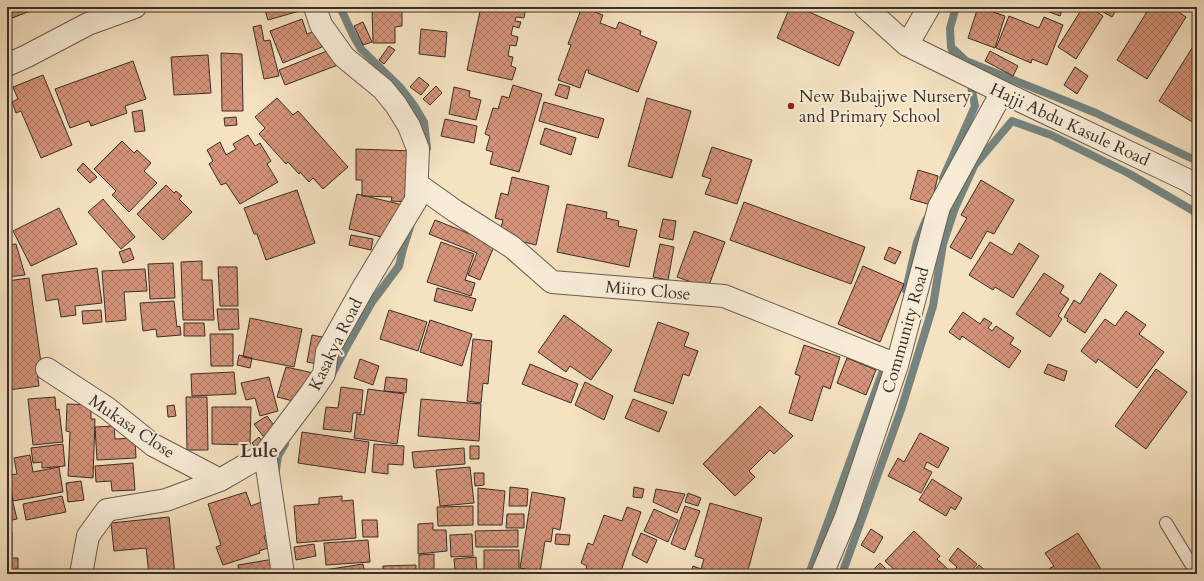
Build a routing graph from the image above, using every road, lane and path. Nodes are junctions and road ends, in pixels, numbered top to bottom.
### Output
1 (135, 7) edge
2 (315, 7) edge
3 (865, 7) edge
4 (929, 7) edge
5 (907, 45) junction
6 (7, 65) edge
7 (1002, 92) junction
8 (1194, 177) edge
9 (417, 184) junction
10 (897, 365) junction
11 (47, 369) dead end
12 (265, 454) junction
13 (220, 480) junction
14 (1166, 523) dead end
15 (80, 574) edge
16 (283, 574) edge
17 (822, 574) edge
18 (1197, 574) edge

1 - 6 street
2 - 9 street, Kasakya Road
3 - 5 street, Hajji Abdu Kasule Road
4 - 5 street
5 - 7 street, Hajji Abdu Kasule Road
7 - 8 street, Hajji Abdu Kasule Road
7 - 10 street, Community Road
9 - 10 street, Miiro Close
9 - 12 street, Kasakya Road
10 - 17 street, Community Road
11 - 13 street, Mukasa Close
12 - 13 street, Kasakya Road
12 - 16 street
13 - 15 street, Kasakya Road
14 - 18 lane

